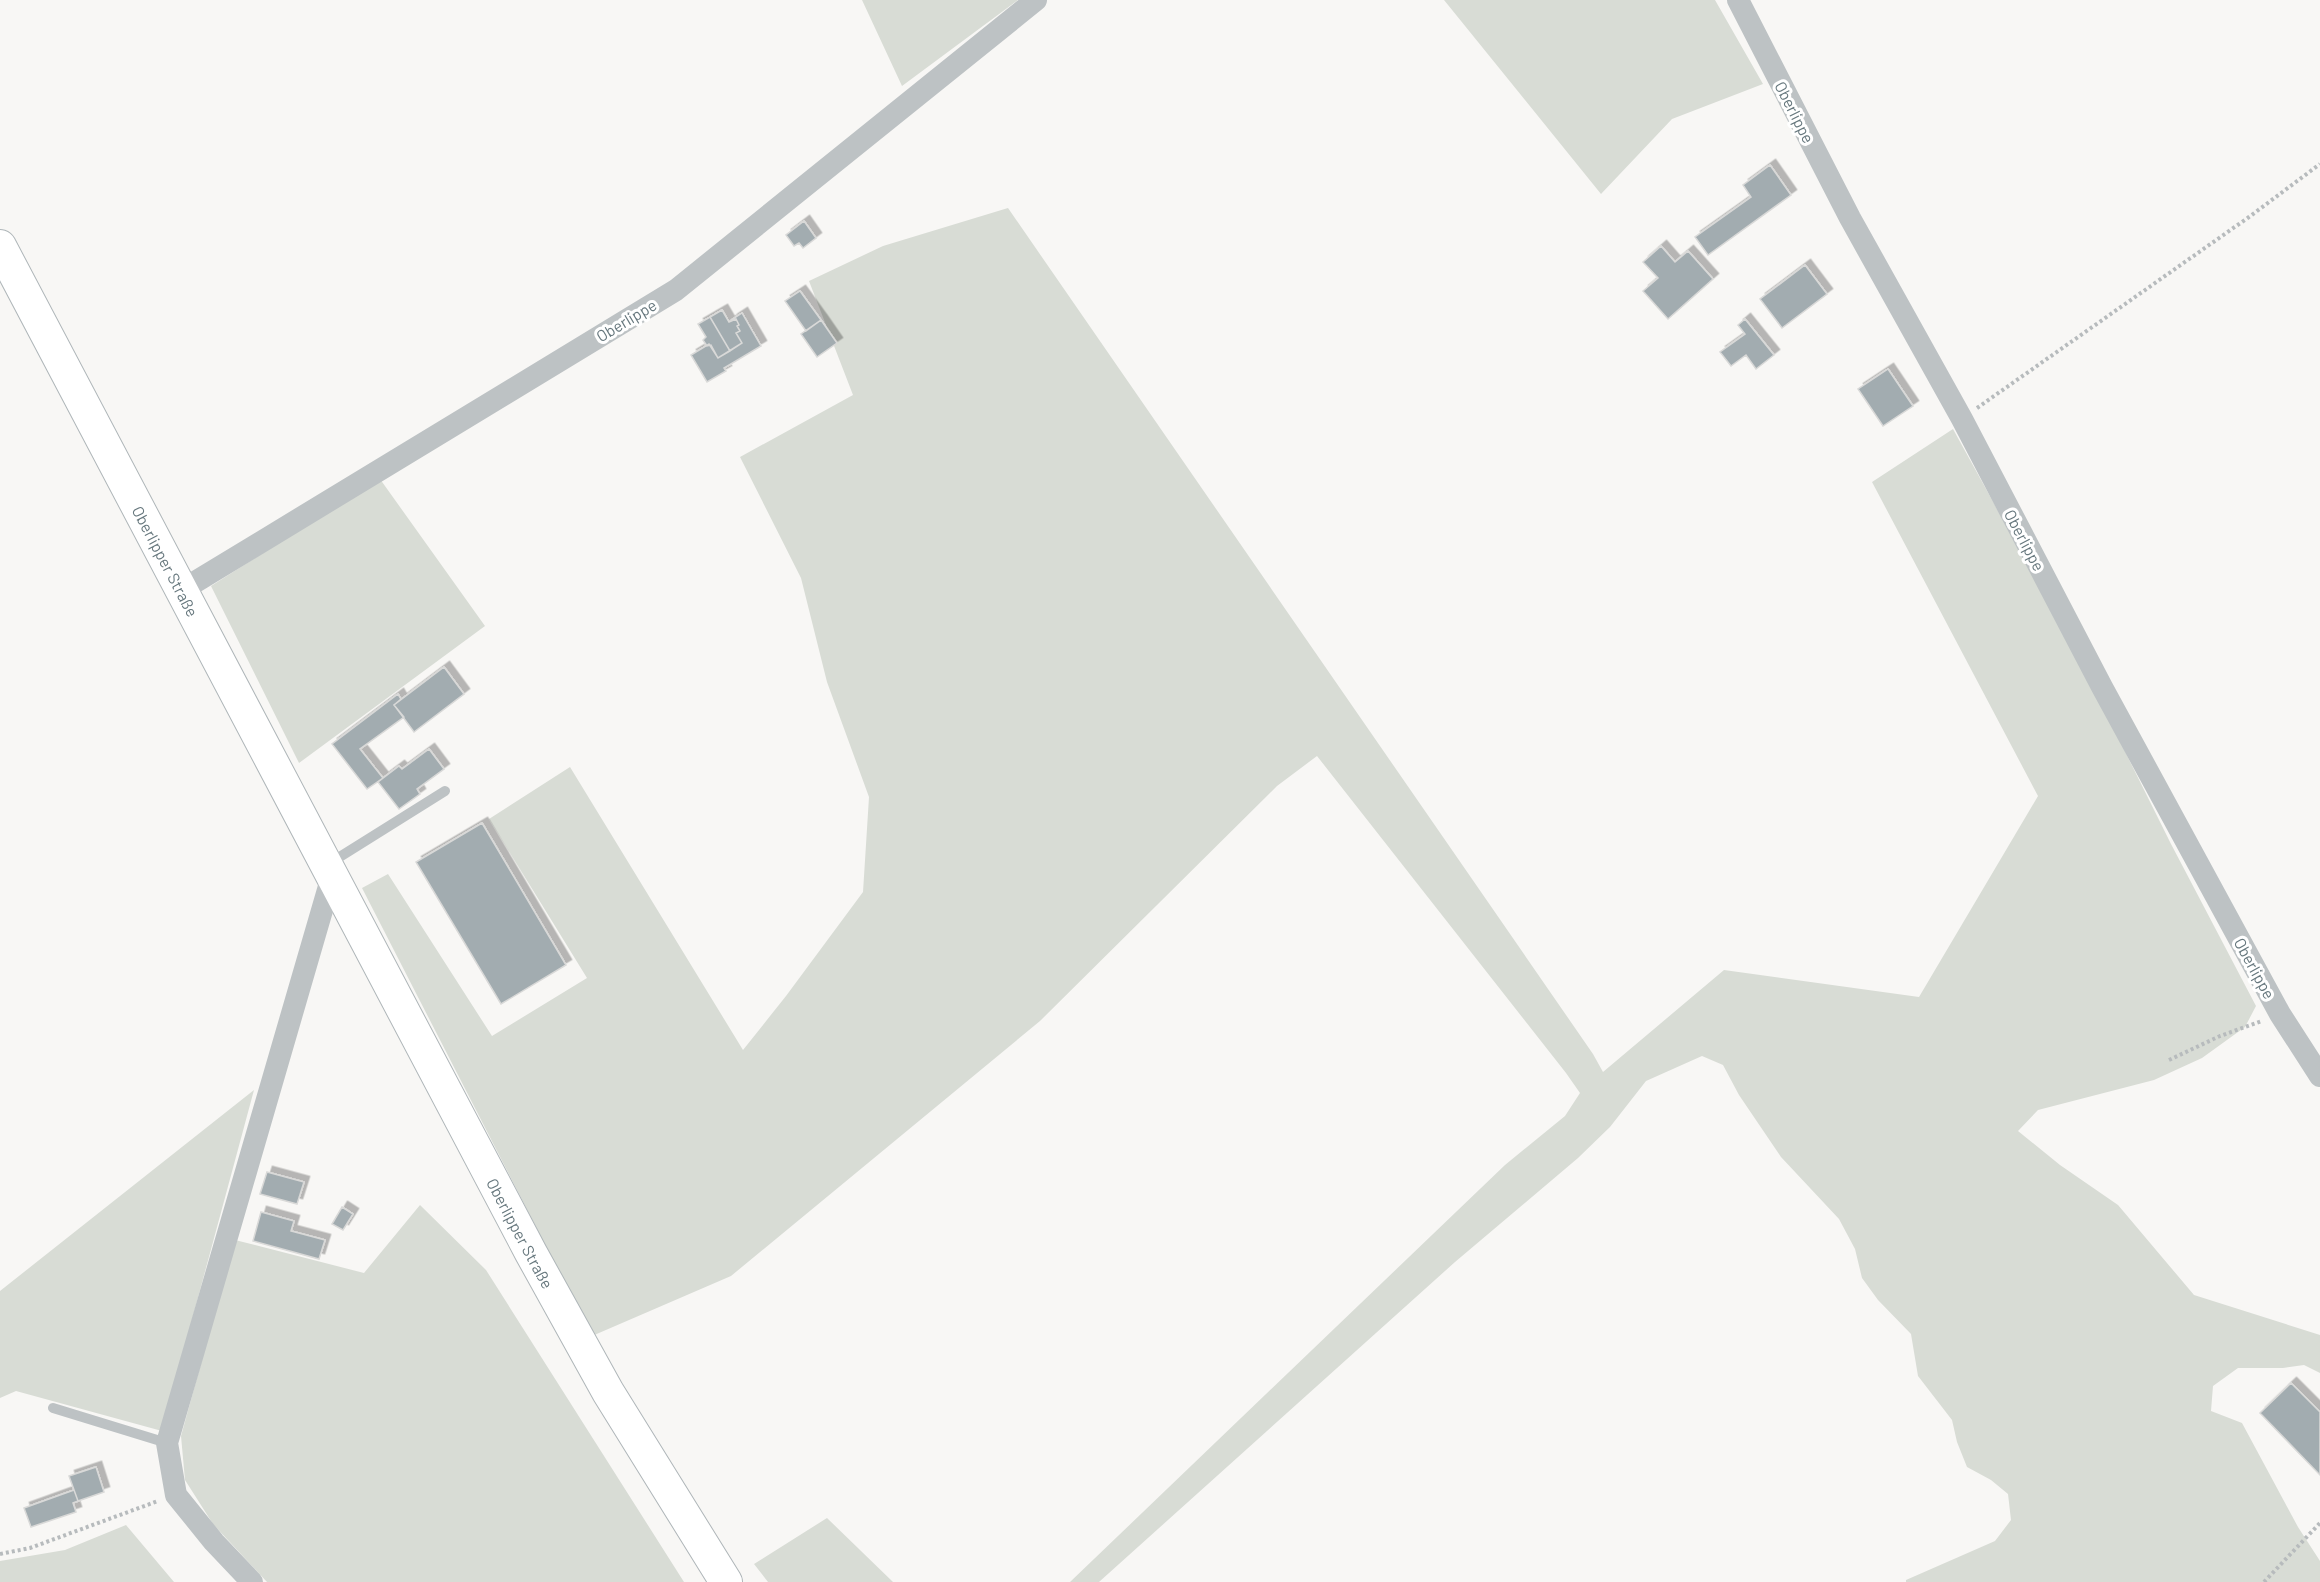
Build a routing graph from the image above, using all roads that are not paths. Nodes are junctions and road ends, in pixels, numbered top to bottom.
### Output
1 (1036, 0) edge
2 (1738, 0) edge
3 (0, 246) edge
4 (182, 590) junction
5 (445, 791) dead end
6 (330, 870) junction
7 (2320, 1076) edge
8 (53, 1408) dead end
9 (166, 1443) junction
10 (252, 1582) edge
11 (726, 1582) edge

1 - 4 street, Oberlippe
2 - 7 street, Oberlippe
3 - 4 street, Oberlipper Straße
4 - 6 street, Oberlipper Straße
5 - 6 lane
6 - 9 street
6 - 11 street, Oberlipper Straße
8 - 9 lane
9 - 10 street

